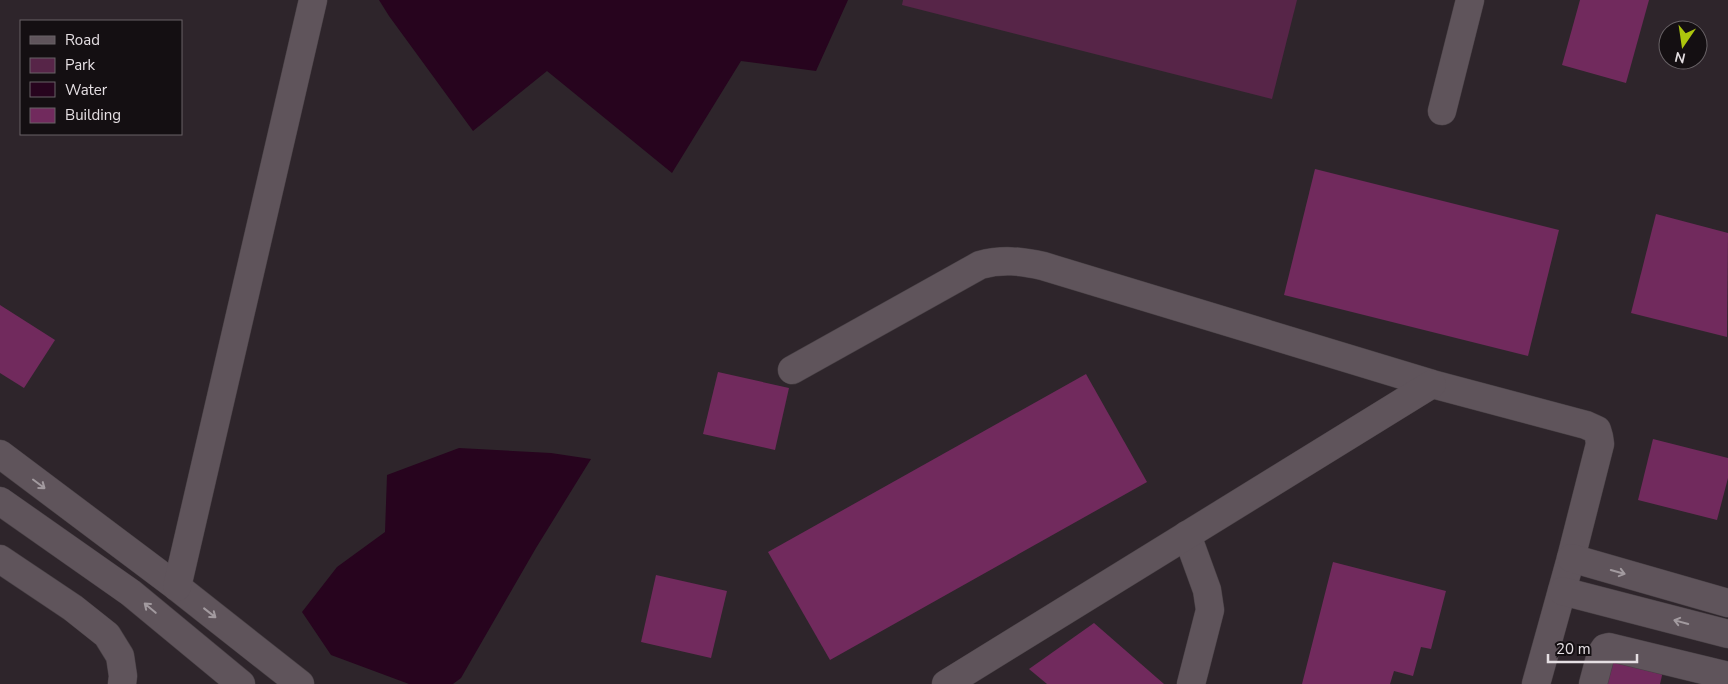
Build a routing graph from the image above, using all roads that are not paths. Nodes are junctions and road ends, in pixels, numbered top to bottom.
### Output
1 (313, 0) edge
2 (1470, 0) edge
3 (1442, 111) dead end
4 (792, 370) dead end
5 (1432, 384) junction
6 (0, 454) edge
7 (0, 501) edge
8 (1187, 535) junction
9 (1571, 558) junction
10 (0, 559) edge
11 (177, 587) junction
12 (1562, 591) junction
13 (1728, 603) edge
14 (1728, 634) edge
15 (1728, 676) edge
16 (122, 684) edge
17 (241, 684) edge
18 (300, 684) edge
19 (946, 684) edge
20 (1191, 684) edge
21 (1536, 684) edge
22 (1593, 684) edge

1 - 11 street
2 - 3 street
4 - 5 street
5 - 8 street
5 - 9 street
6 -> 11 street
17 -> 7 street
8 - 19 street
8 - 20 street
9 - 12 street
9 -> 13 street
10 - 16 street
11 -> 18 street
14 -> 12 street
12 - 21 street
15 - 22 street

